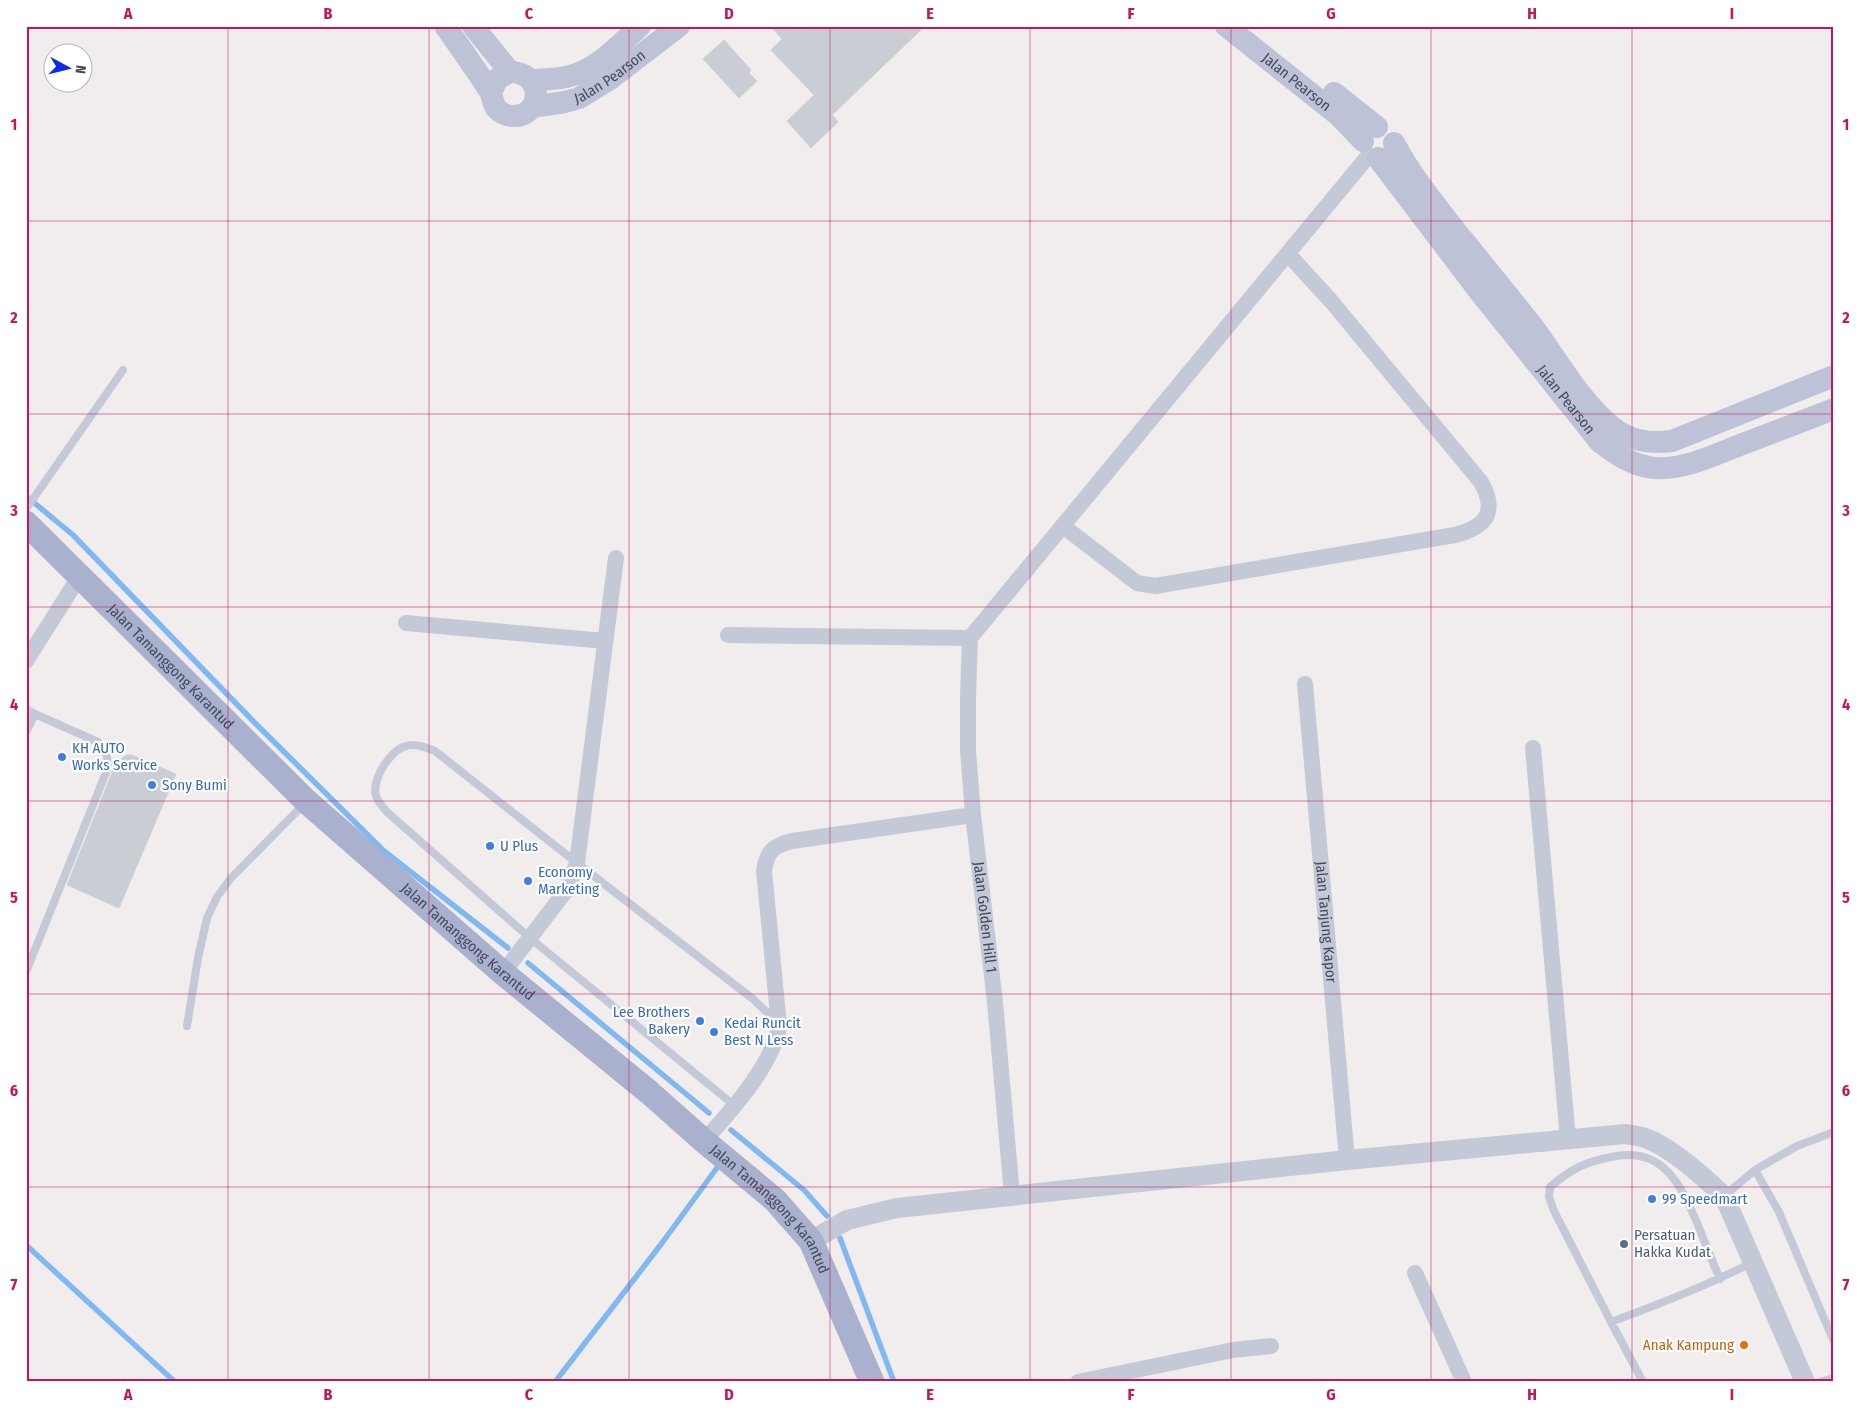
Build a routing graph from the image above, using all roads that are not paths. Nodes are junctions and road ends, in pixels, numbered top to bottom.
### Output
1 (445, 26) edge
2 (473, 26) edge
3 (640, 26) edge
4 (679, 26) edge
5 (1226, 26) edge
6 (1251, 26) edge
7 (521, 76) junction
8 (492, 93) junction
9 (532, 107) junction
10 (1372, 146) junction
11 (1288, 254) junction
12 (123, 370) dead end
13 (1834, 376) edge
14 (1834, 409) edge
15 (26, 509) edge
16 (26, 523) edge
17 (1064, 526) junction
18 (616, 558) dead end
19 (79, 577) junction
20 (406, 622) dead end
21 (728, 635) dead end
22 (970, 638) junction
23 (605, 641) junction
24 (26, 661) edge
25 (1305, 684) dead end
26 (26, 710) edge
27 (35, 714) junction
28 (26, 732) edge
29 (1533, 748) dead end
30 (306, 801) junction
31 (972, 815) junction
32 (577, 863) junction
33 (530, 938) junction
34 (26, 972) edge
35 (503, 973) junction
36 (779, 1025) junction
37 (187, 1026) dead end
38 (735, 1106) junction
39 (1834, 1132) edge
40 (1568, 1139) junction
41 (704, 1141) junction
42 (1347, 1160) junction
43 (1755, 1170) junction
44 (1012, 1195) junction
45 (1724, 1196) junction
46 (811, 1241) junction
47 (1753, 1262) junction
48 (1415, 1273) dead end
49 (1720, 1279) junction
50 (1611, 1322) junction
51 (1834, 1342) edge
52 (1271, 1346) dead end
53 (1834, 1378) edge
54 (872, 1382) edge
55 (1078, 1382) edge
56 (1464, 1382) edge
57 (1643, 1382) edge
58 (1804, 1382) edge
59 (1819, 1382) edge

1 - 8 main road
2 - 7 main road
3 - 7 main road, Jalan Pearson
4 - 9 main road, Jalan Pearson
5 - 10 main road, Jalan Pearson
6 - 10 main road, Jalan Pearson
7 - 8 main road
7 - 9 main road
8 - 9 main road
10 - 11 street
10 - 13 main road, Jalan Pearson
10 - 14 main road, Jalan Pearson
11 - 17 street
11 - 17 street
12 - 15 lane
16 - 19 main road, Jalan Tamanggong Karantud
17 - 22 street
18 - 23 street
19 - 24 street
19 - 30 main road, Jalan Tamanggong Karantud
20 - 23 street
21 - 22 street
22 - 31 street, Jalan Golden Hill 1
23 - 32 street
25 - 42 street, Jalan Tanjung Kapor
26 - 27 lane
27 - 28 lane
27 - 34 lane
29 - 40 street
30 - 35 main road, Jalan Tamanggong Karantud
30 - 37 lane
31 - 36 street
31 - 44 street, Jalan Golden Hill 1
32 - 33 street
32 - 33 lane
32 - 36 lane
33 - 35 street
33 - 38 lane
35 - 41 main road, Jalan Tamanggong Karantud
36 - 38 street
38 - 41 street
39 - 43 lane
40 - 42 street
40 - 45 street
41 - 46 main road, Jalan Tamanggong Karantud
42 - 44 street
43 - 45 lane
43 - 51 lane
44 - 46 street
45 - 47 street
46 - 54 main road, Jalan Tamanggong Karantud
47 - 49 lane
47 - 58 street
48 - 56 street
49 - 50 lane
49 - 50 lane
50 - 57 lane
52 - 55 street
53 - 59 lane

